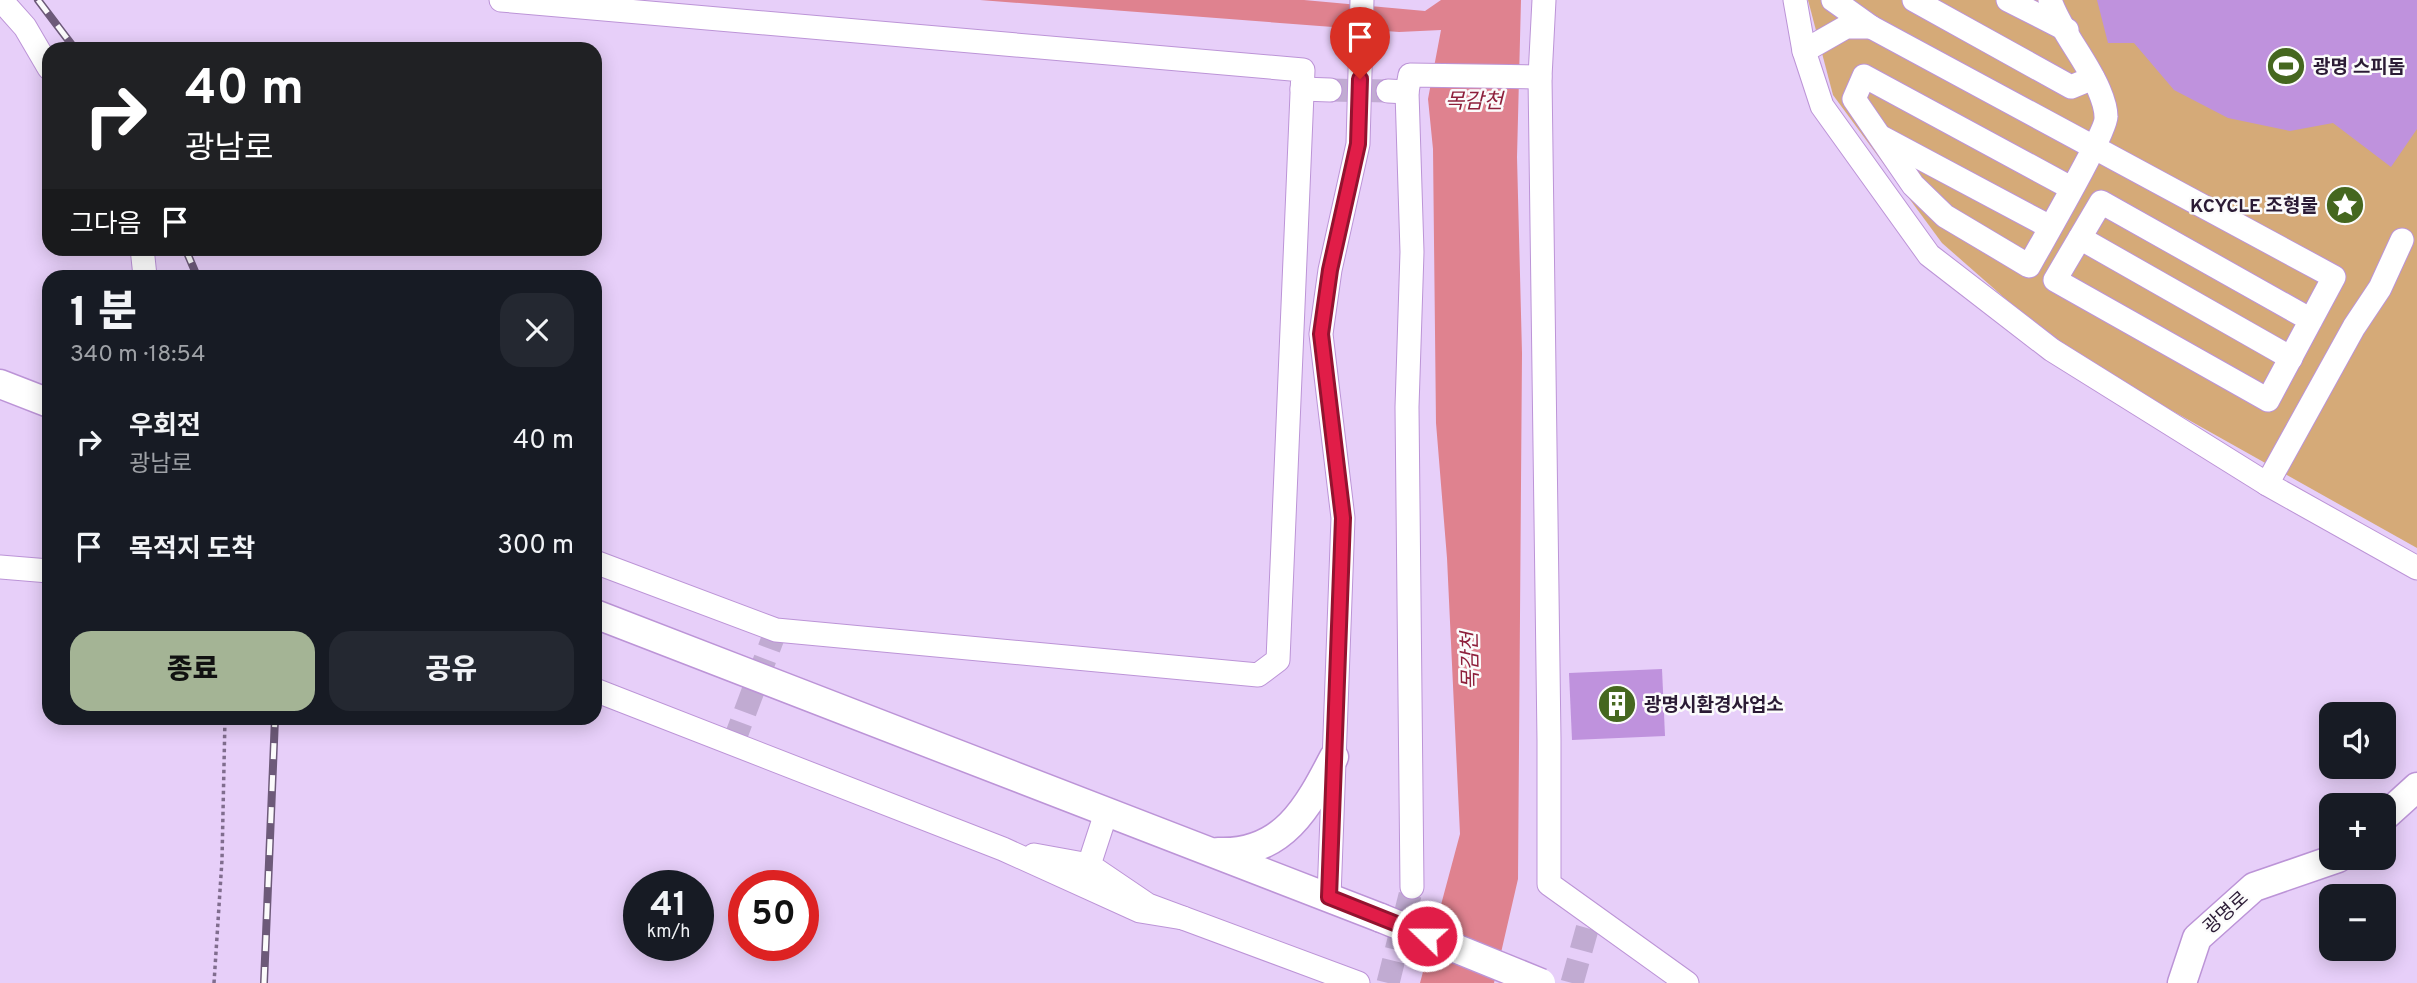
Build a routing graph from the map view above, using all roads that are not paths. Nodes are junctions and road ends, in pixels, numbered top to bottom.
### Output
1 (1, 0) edge
2 (501, 0) edge
3 (1362, 0) edge
4 (1544, 0) edge
5 (1795, 0) edge
6 (1833, 0) edge
7 (1914, 0) edge
8 (2008, 0) edge
9 (2050, 0) edge
10 (719, 9) edge
11 (1871, 27) junction
12 (2067, 30) junction
13 (1804, 51) junction
14 (42, 56) edge
15 (1540, 77) junction
16 (2093, 78) junction
17 (1302, 89) junction
18 (1330, 90) tunnel mouth
19 (1878, 135) junction
20 (2093, 147) junction
21 (2071, 188) junction
22 (2050, 228) junction
23 (2080, 238) junction
24 (2402, 240) dead end
25 (2311, 320) junction
26 (2291, 358) junction
27 (0, 384) edge
28 (42, 400) edge
29 (2267, 484) junction
30 (602, 565) edge
31 (0, 567) edge
32 (2417, 568) edge
33 (42, 570) edge
34 (602, 617) edge
35 (602, 693) edge
36 (1334, 757) junction
37 (2417, 787) edge
38 (2396, 806) edge
39 (1106, 813) junction
40 (1003, 849) junction
41 (1206, 851) junction
42 (1089, 865) junction
43 (2319, 865) edge
44 (1412, 887) tunnel mouth
45 (1329, 897) junction
46 (1183, 918) junction
47 (1358, 983) edge
48 (1541, 983) edge
49 (1687, 983) edge
50 (2182, 983) edge

1 - 14 street
2 - 10 street
3 - 36 street
4 - 15 street
5 - 13 street
6 - 11 street
7 - 16 street
8 - 12 street
9 - 12 street
10 - 17 street
11 - 13 street
11 - 20 street
12 - 16 street
13 - 29 street
15 - 44 street
15 - 49 street
16 - 20 street
17 - 18 street
17 - 30 street
19 - 21 street
19 - 22 street
19 - 22 street
20 - 21 street
20 - 25 street
21 - 22 street
23 - 25 street
23 - 26 street
23 - 26 street
24 - 29 street
25 - 26 street
27 - 28 main road
29 - 32 street
31 - 33 street
34 - 39 main road
35 - 40 street
36 - 41 main road
36 - 45 street
37 - 38 main road
39 - 41 main road
39 - 42 street
40 - 42 street
40 - 46 street
41 - 45 main road
42 - 46 street
43 - 50 main road, 광명로
45 - 48 main road, bridge
46 - 47 street

